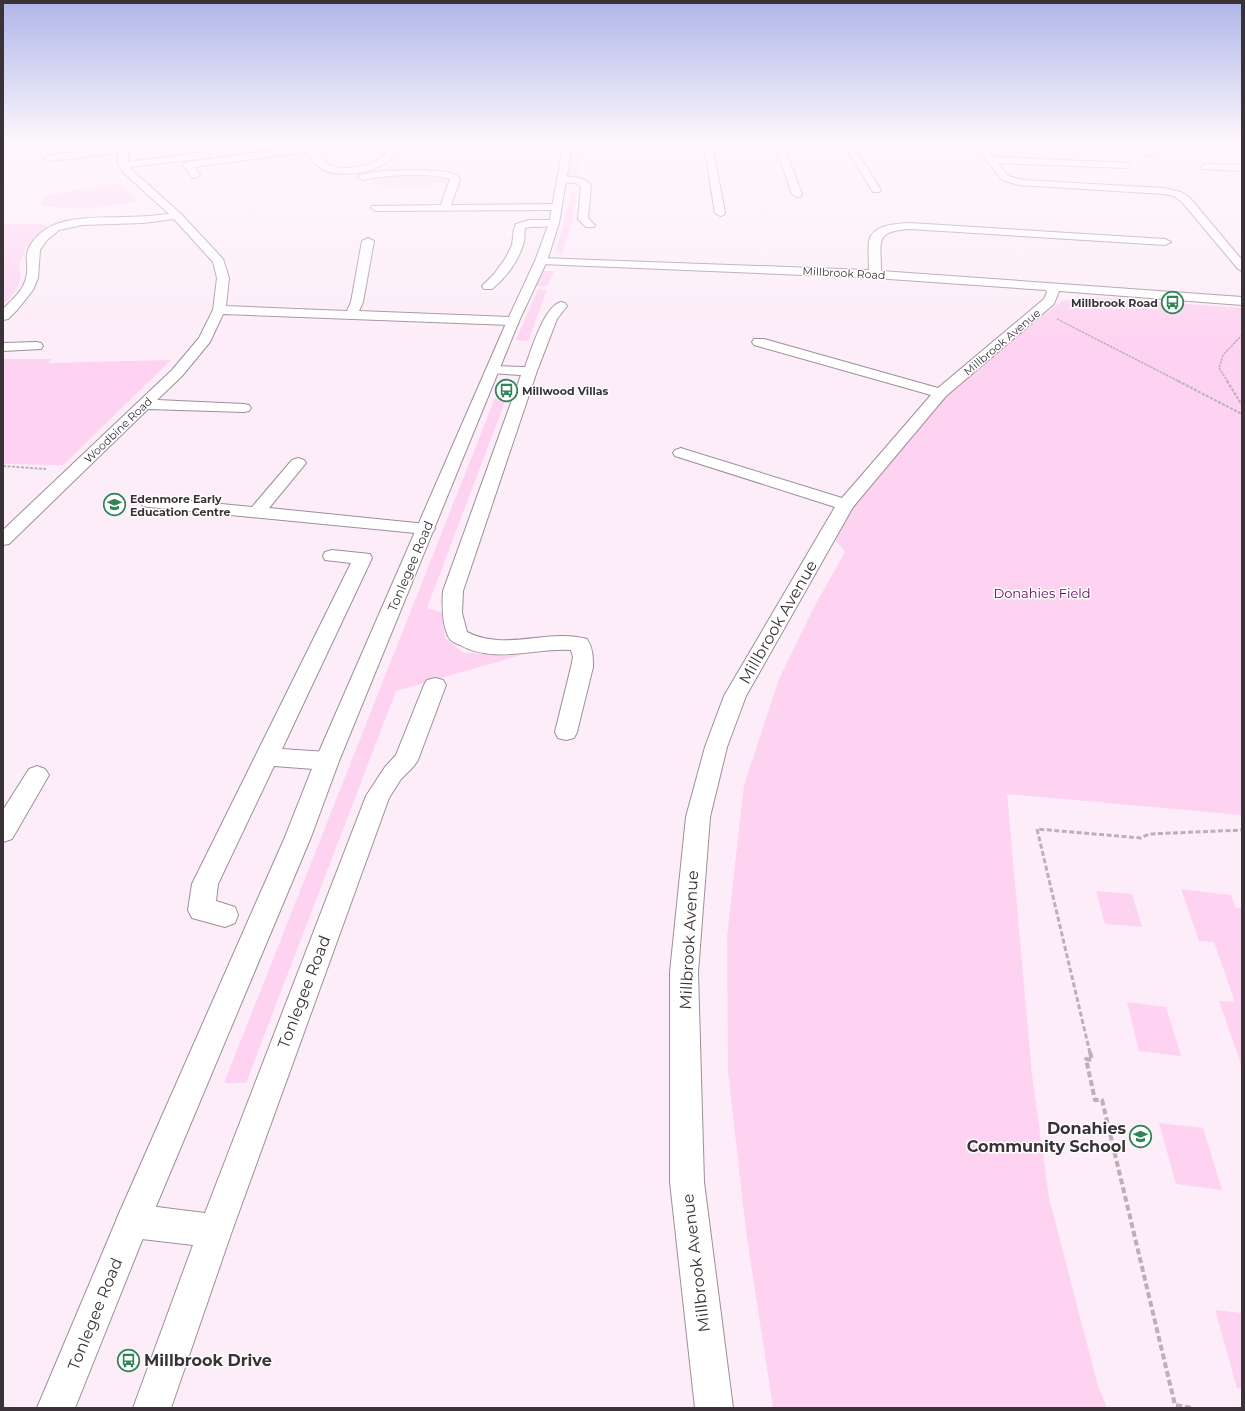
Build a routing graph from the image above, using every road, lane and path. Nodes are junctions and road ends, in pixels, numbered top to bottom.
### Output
1 (170, 210) edge
2 (556, 210) edge
3 (584, 210) edge
4 (719, 210) edge
5 (1194, 210) edge
6 (92, 212) dead end
7 (720, 213) dead end
8 (177, 216) junction
9 (80, 222) junction
10 (554, 223) junction
11 (590, 225) dead end
12 (368, 241) dead end
13 (1165, 242) dead end
14 (542, 261) junction
15 (1242, 267) edge
16 (875, 274) junction
17 (488, 286) dead end
18 (1051, 287) junction
19 (1242, 301) edge
20 (561, 306) dead end
21 (219, 310) junction
22 (1038, 312) junction
23 (352, 314) junction
24 (3, 316) edge
25 (513, 321) junction
26 (1242, 335) edge
27 (759, 342) dead end
28 (3, 346) edge
29 (36, 346) dead end
30 (493, 370) junction
31 (530, 371) junction
32 (941, 393) junction
33 (145, 404) junction
34 (1242, 405) edge
35 (244, 408) dead end
36 (1242, 414) edge
37 (681, 453) dead end
38 (298, 463) dead end
39 (3, 466) edge
40 (75, 471) junction
41 (149, 502) dead end
42 (845, 506) junction
43 (257, 512) junction
44 (426, 529) junction
45 (3, 540) edge
46 (332, 556) dead end
47 (435, 685) dead end
48 (566, 732) dead end
49 (267, 757) junction
50 (327, 761) junction
51 (37, 775) dead end
52 (1242, 830) edge
53 (3, 832) edge
54 (225, 915) dead end
55 (134, 1221) junction
56 (215, 1231) junction
57 (56, 1408) edge
58 (152, 1408) edge
59 (714, 1408) edge
60 (1193, 1408) edge

1 - 8 street, Woodbine Road
2 - 10 street, Tonlegee Road
3 - 11 street
4 - 7 street
5 - 15 street
6 - 9 street
8 - 9 street
8 - 21 street, Woodbine Road
9 - 24 street
10 - 14 street, Tonlegee Road
10 - 17 street
12 - 23 street
13 - 16 street
14 - 16 street, Millbrook Road
14 - 25 street, Tonlegee Road
16 - 18 street, Millbrook Road
18 - 19 street, Millbrook Road
18 - 22 street, Millbrook Avenue
20 - 31 street
21 - 23 street
21 - 33 street, Woodbine Road
22 - 32 street, Millbrook Avenue
22 - 36 path
23 - 25 street
25 - 30 street, Tonlegee Road
26 - 34 path
27 - 32 street
28 - 29 street
30 - 31 street
30 - 44 street, Tonlegee Road
31 - 48 street
32 - 42 street, Millbrook Avenue
33 - 35 street
33 - 40 street, Woodbine Road
37 - 42 street
38 - 43 street
39 - 40 path
40 - 45 street, Woodbine Road
41 - 43 street
42 - 59 street, Millbrook Avenue
43 - 44 street
44 - 50 street, Tonlegee Road
46 - 49 street
47 - 56 street, Tonlegee Road
49 - 50 street
49 - 54 street
50 - 55 street, Tonlegee Road
51 - 53 street
52 - 60 path
55 - 56 street
55 - 57 street, Tonlegee Road
56 - 58 street, Tonlegee Road

